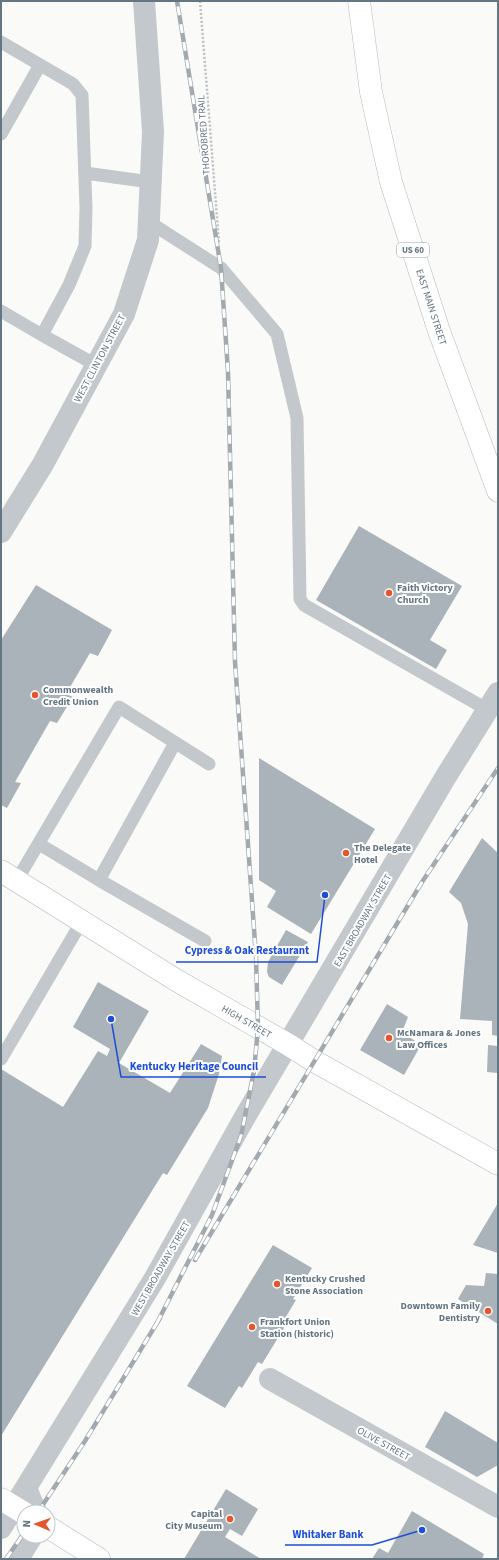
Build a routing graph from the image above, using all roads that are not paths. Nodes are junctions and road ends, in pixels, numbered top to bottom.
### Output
1 (144, 1) edge
2 (359, 1) edge
3 (1, 42) edge
4 (40, 65) junction
5 (1, 134) edge
6 (85, 173) junction
7 (150, 182) junction
8 (149, 222) junction
9 (1, 311) edge
10 (42, 335) junction
11 (96, 365) junction
12 (498, 491) edge
13 (1, 532) edge
14 (493, 702) edge
15 (175, 743) junction
16 (209, 764) dead end
17 (39, 844) junction
18 (9, 876) edge
19 (99, 880) junction
20 (82, 921) junction
21 (205, 941) dead end
22 (289, 1045) junction
23 (1, 1059) edge
24 (498, 1164) edge
25 (270, 1378) dead end
26 (26, 1488) junction
27 (33, 1504) edge
28 (13, 1506) edge
29 (498, 1507) edge
30 (1, 1528) edge
31 (56, 1532) edge
32 (27, 1544) edge
33 (18, 1559) edge
34 (99, 1559) edge

1 - 7 street, WEST CLINTON STREET
2 - 12 main road, EAST MAIN STREET / US 60
3 - 4 lane
4 - 5 lane
4 - 6 lane
6 - 7 lane
6 - 10 lane
7 - 8 street, WEST CLINTON STREET
8 - 11 street, WEST CLINTON STREET
8 - 14 lane
9 - 10 lane
10 - 11 lane
11 - 13 street, WEST CLINTON STREET
14 - 22 street, EAST BROADWAY STREET
15 - 16 lane
15 - 17 lane
15 - 19 lane
17 - 18 lane
17 - 19 lane
18 - 20 main road, HIGH STREET
19 - 21 lane
20 - 22 main road, HIGH STREET
20 - 23 lane
22 - 24 main road, HIGH STREET
22 - 26 street, WEST BROADWAY STREET
25 - 29 street, OLIVE STREET
26 - 27 street
26 - 28 street, WEST BROADWAY STREET
28 - 30 street, WEST BROADWAY STREET
31 - 34 main road
32 - 33 street

